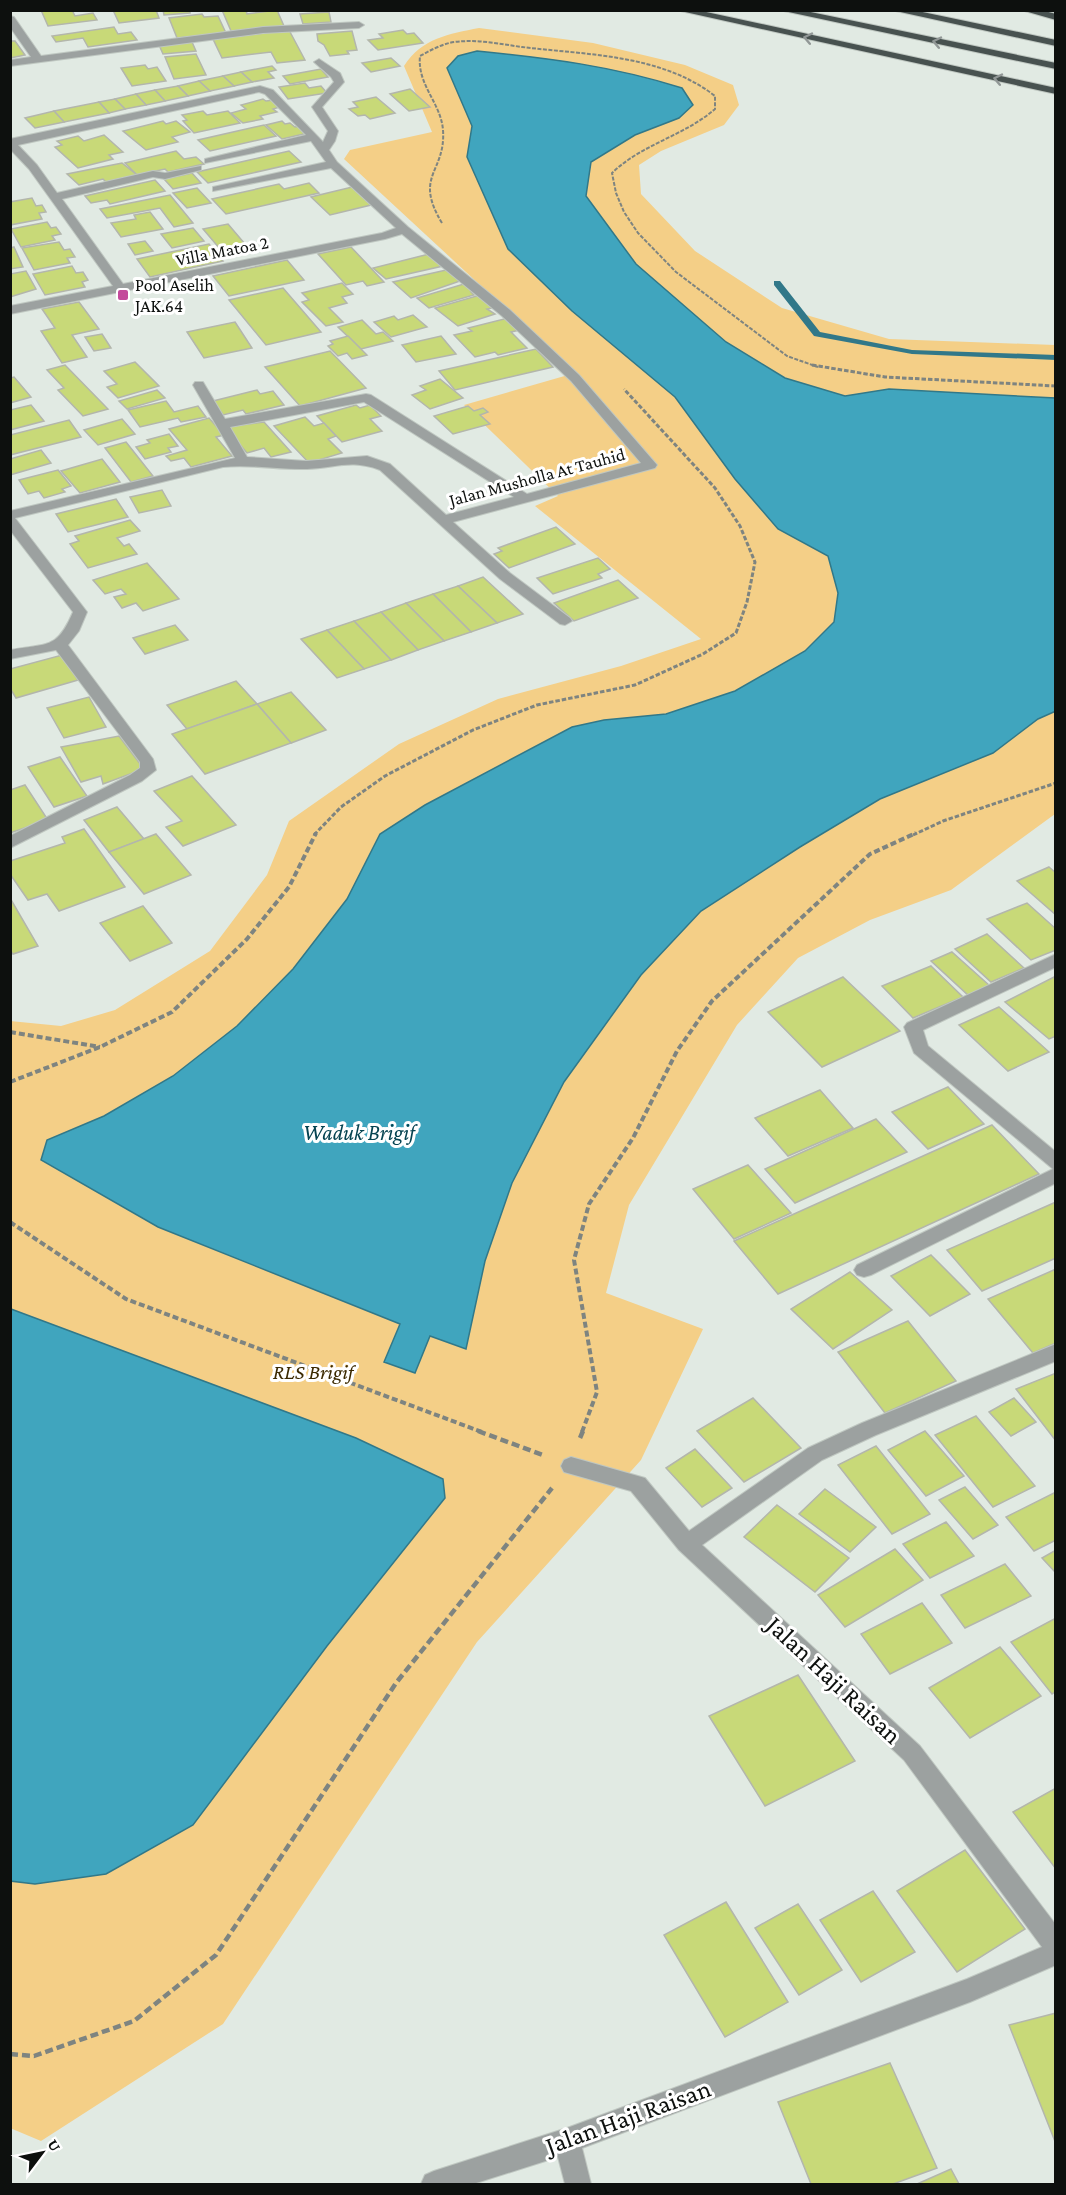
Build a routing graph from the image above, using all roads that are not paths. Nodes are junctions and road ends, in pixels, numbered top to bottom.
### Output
1 (681, 10) edge
2 (784, 10) edge
3 (896, 10) edge
4 (1026, 10) edge
5 (1056, 16) edge
6 (10, 19) edge
7 (359, 25) dead end
8 (1056, 43) edge
9 (38, 59) junction
10 (319, 62) dead end
11 (10, 63) edge
12 (1056, 66) edge
13 (1056, 91) edge
14 (314, 137) junction
15 (11, 142) edge
16 (324, 149) junction
17 (209, 161) dead end
18 (333, 164) junction
19 (197, 168) dead end
20 (217, 189) dead end
21 (54, 197) junction
22 (404, 229) junction
23 (121, 290) junction
24 (10, 310) edge
25 (199, 385) dead end
26 (222, 424) junction
27 (243, 461) junction
28 (526, 499) junction
29 (10, 515) edge
30 (10, 520) edge
31 (444, 520) junction
32 (565, 621) dead end
33 (60, 645) junction
34 (10, 655) edge
35 (10, 843) edge
36 (1056, 960) edge
37 (1056, 1163) edge
38 (1056, 1175) edge
39 (864, 1270) dead end
40 (1056, 1352) edge
41 (571, 1466) road end
42 (687, 1545) junction
43 (1056, 1946) edge
44 (1056, 1953) edge
45 (567, 2141) junction
46 (434, 2184) edge
47 (578, 2184) edge

13 -> 1 highway
12 -> 2 highway
3 - 8 highway
4 - 5 highway
6 - 9 street
7 - 9 street
9 - 11 street
10 - 16 street
14 - 15 street
14 - 16 street
14 - 17 street
15 - 21 street
16 - 18 street
18 - 20 street
18 - 22 street
19 - 21 street
21 - 23 street
22 - 23 street, Villa Matoa 2
22 - 28 street, Jalan Musholla At Tauhid
23 - 24 street, Villa Matoa 2
25 - 26 street
26 - 27 street
26 - 28 street
27 - 29 street, Jalan Musholla At Tauhid
27 - 31 street, Jalan Musholla At Tauhid
28 - 31 street, Jalan Musholla At Tauhid
30 - 33 street
31 - 32 street
33 - 34 street
33 - 35 street
36 - 37 street
38 - 39 street
40 - 42 street
41 - 42 street, Jalan Haji Raisan
42 - 43 street, Jalan Haji Raisan
44 - 45 street, Jalan Haji Raisan
45 - 46 street, Jalan Haji Raisan
45 - 47 street

